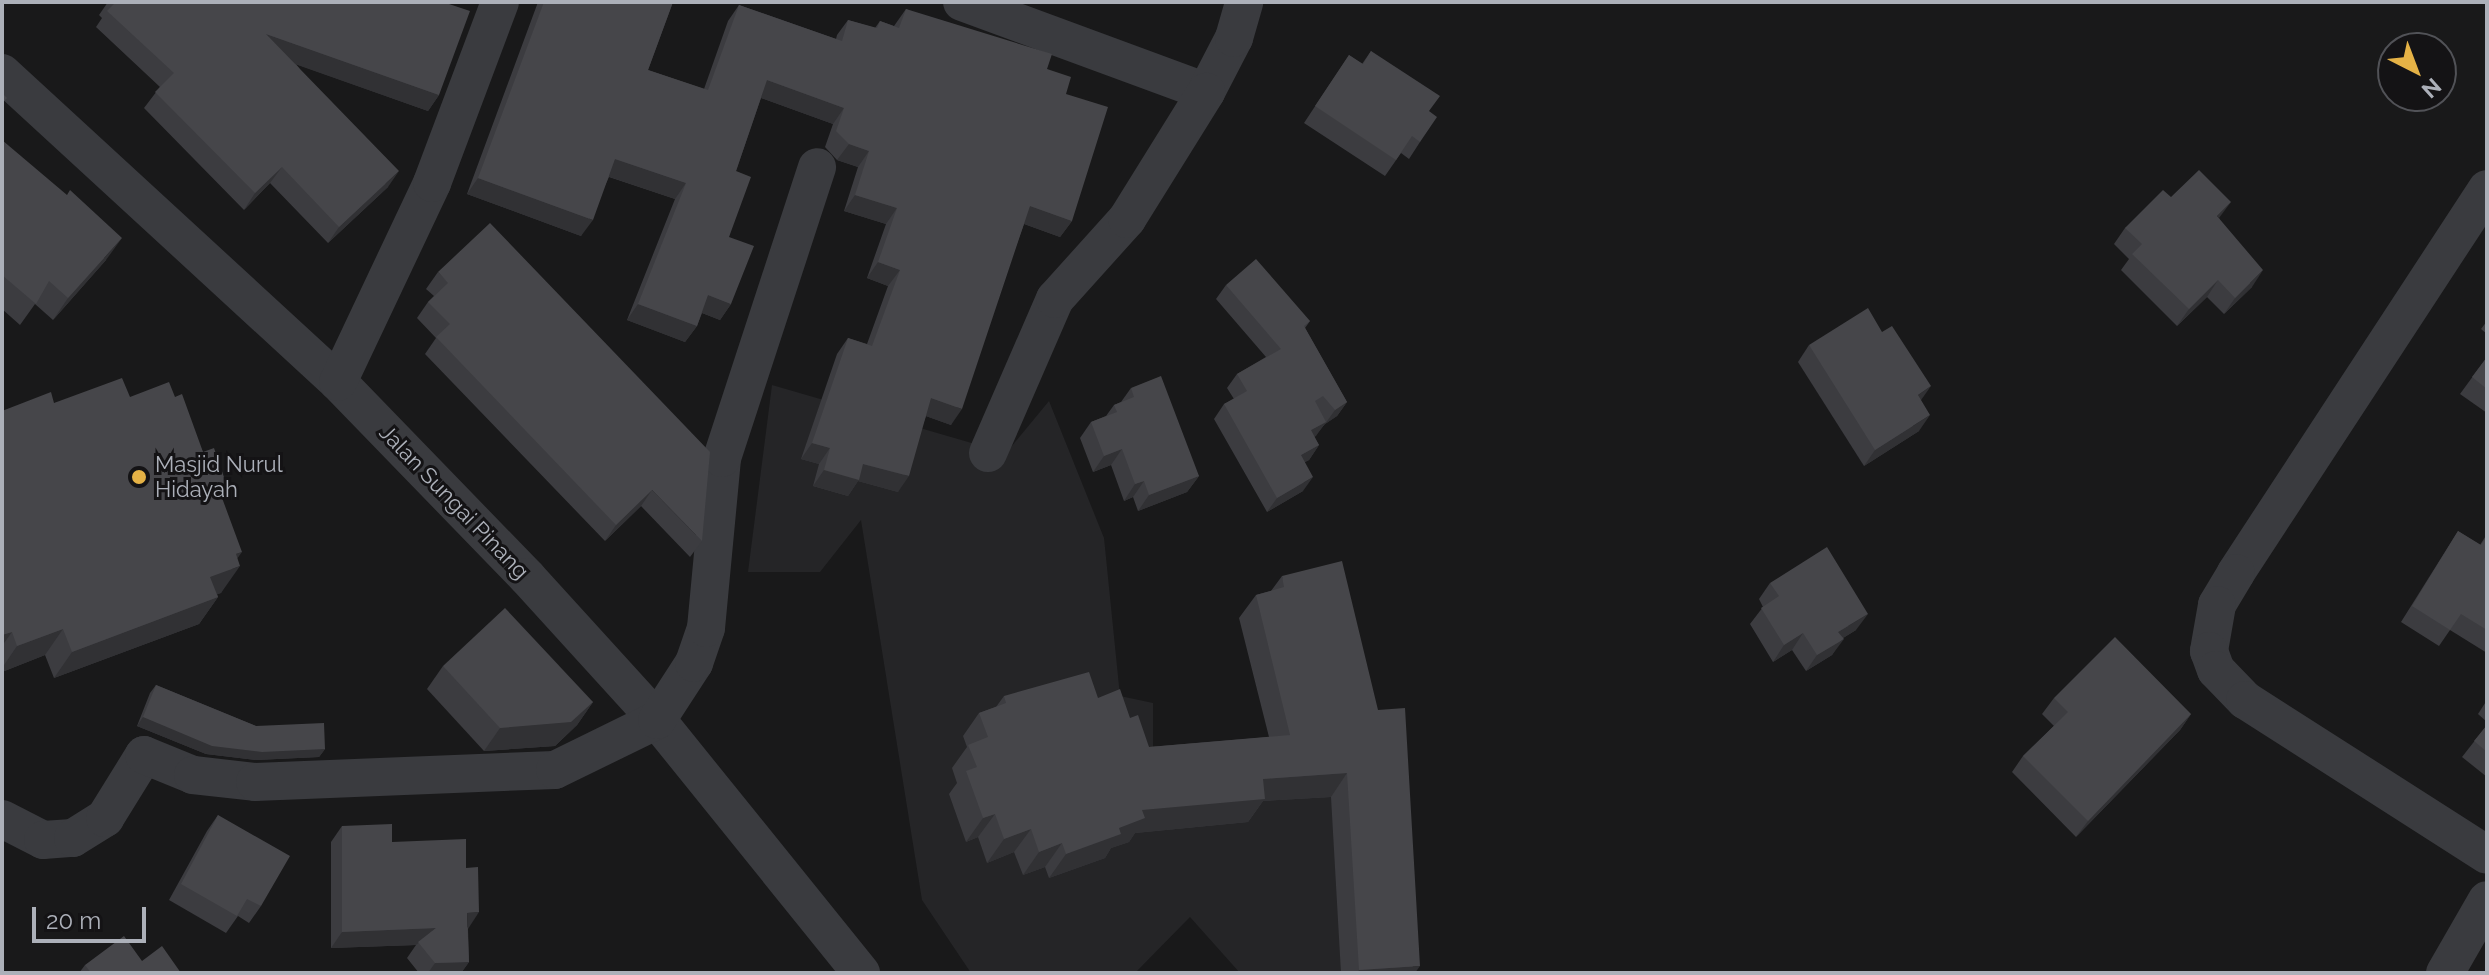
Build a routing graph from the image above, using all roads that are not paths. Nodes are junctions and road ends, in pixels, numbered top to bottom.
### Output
1 (500, 2) edge
2 (962, 2) edge
3 (1244, 2) edge
4 (2, 73) edge
5 (1206, 92) junction
6 (817, 167) dead end
7 (2487, 189) edge
8 (338, 382) junction
9 (988, 453) dead end
10 (657, 720) junction
11 (2, 819) edge
12 (2487, 855) edge
13 (2487, 900) edge
14 (861, 973) edge
15 (2445, 973) edge

1 - 8 street
2 - 5 street
3 - 5 street
4 - 8 street, Jalan Sungai Pinang
5 - 9 street
6 - 10 street
7 - 12 street
8 - 10 street, Jalan Sungai Pinang
10 - 11 street
10 - 14 street, Jalan Sungai Pinang
13 - 15 street

